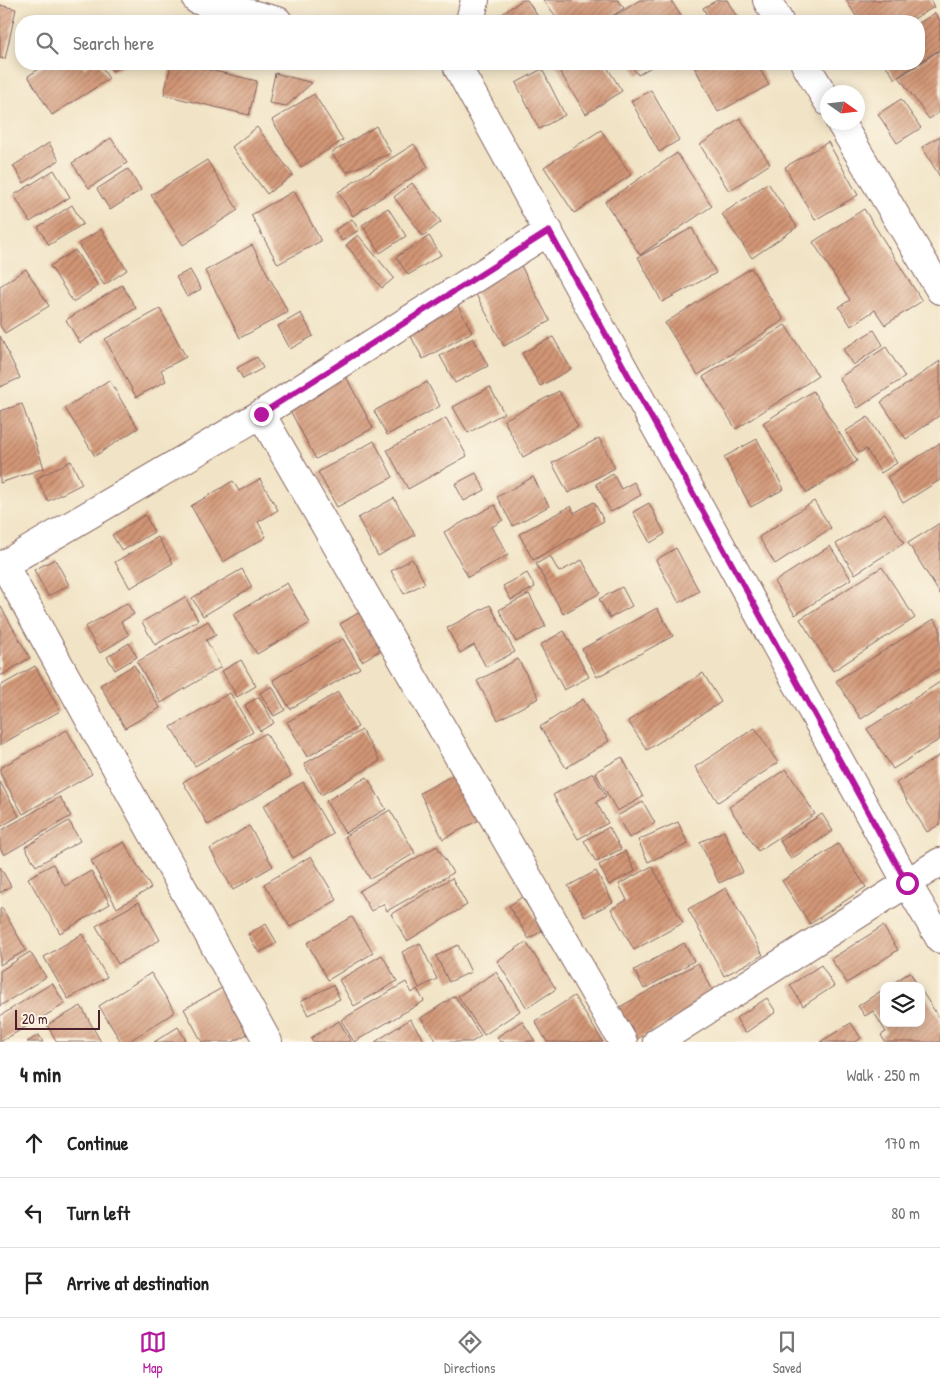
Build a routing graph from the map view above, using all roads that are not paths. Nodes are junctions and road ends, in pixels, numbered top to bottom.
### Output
1 (197, 0) edge
2 (475, 0) edge
3 (767, 0) edge
4 (255, 15) edge
5 (471, 15) edge
6 (776, 15) edge
7 (456, 70) edge
8 (809, 70) edge
9 (820, 89) edge
10 (845, 130) edge
11 (549, 231) junction
12 (940, 290) edge
13 (261, 414) junction
14 (2, 566) edge
15 (940, 862) edge
16 (907, 883) junction
17 (940, 939) edge
18 (268, 1042) edge
19 (623, 1042) edge
20 (657, 1042) edge

1 - 4 street
2 - 5 street
3 - 6 street
7 - 11 street
8 - 9 street
10 - 12 street
11 - 13 street
11 - 16 street
13 - 14 street
13 - 19 street
14 - 18 street
15 - 16 street
16 - 17 street
16 - 20 street

